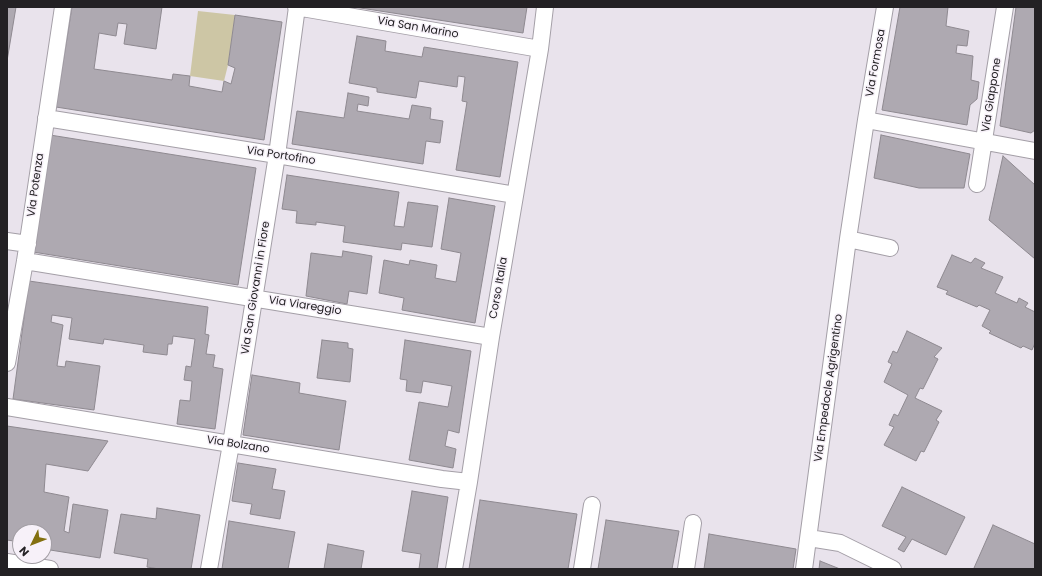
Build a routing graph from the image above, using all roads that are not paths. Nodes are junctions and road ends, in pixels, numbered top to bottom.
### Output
1 (63, 7) edge
2 (297, 7) edge
3 (545, 7) edge
4 (885, 7) edge
5 (1005, 7) edge
6 (540, 48) junction
7 (46, 118) junction
8 (866, 120) junction
9 (984, 142) junction
10 (1035, 151) edge
11 (277, 155) junction
12 (977, 184) dead end
13 (515, 195) junction
14 (848, 239) junction
15 (7, 241) edge
16 (28, 244) junction
17 (890, 248) dead end
18 (25, 261) junction
19 (254, 298) junction
20 (491, 337) junction
21 (7, 363) edge
22 (7, 407) edge
23 (231, 444) junction
24 (469, 482) junction
25 (592, 505) dead end
26 (693, 523) dead end
27 (809, 538) junction
28 (7, 562) edge
29 (50, 569) edge
30 (209, 569) edge
31 (454, 569) edge
32 (582, 569) edge
33 (686, 569) edge
34 (804, 569) edge
35 (893, 569) edge

1 - 7 street, Via Potenza
2 - 6 street, Via San Marino
2 - 11 street, Via San Giovanni in Fiore
3 - 6 street, Corso Italia
4 - 8 street, Via Formosa
5 - 9 street, Via Giappone
6 - 13 street, Corso Italia
7 - 11 street, Via Portofino
7 - 16 street, Via Potenza
8 - 9 street
8 - 14 street, Via Empedocle Agrigentino
9 - 10 street
9 - 12 street, Via Giappone
11 - 13 street, Via Portofino
11 - 19 street, Via San Giovanni in Fiore
13 - 20 street, Corso Italia
14 - 17 street
14 - 27 street, Via Empedocle Agrigentino
15 - 16 street
16 - 18 street, Via Potenza
18 - 19 street, Via Viareggio
18 - 21 street, Via Potenza
19 - 20 street, Via Viareggio
19 - 23 street, Via San Giovanni in Fiore
20 - 24 street, Corso Italia
22 - 23 street, Via Bolzano
23 - 24 street, Via Bolzano
23 - 30 street, Via San Giovanni in Fiore
24 - 31 street, Corso Italia
25 - 32 street
26 - 33 street
27 - 34 street, Via Empedocle Agrigentino
27 - 35 street
28 - 29 street

